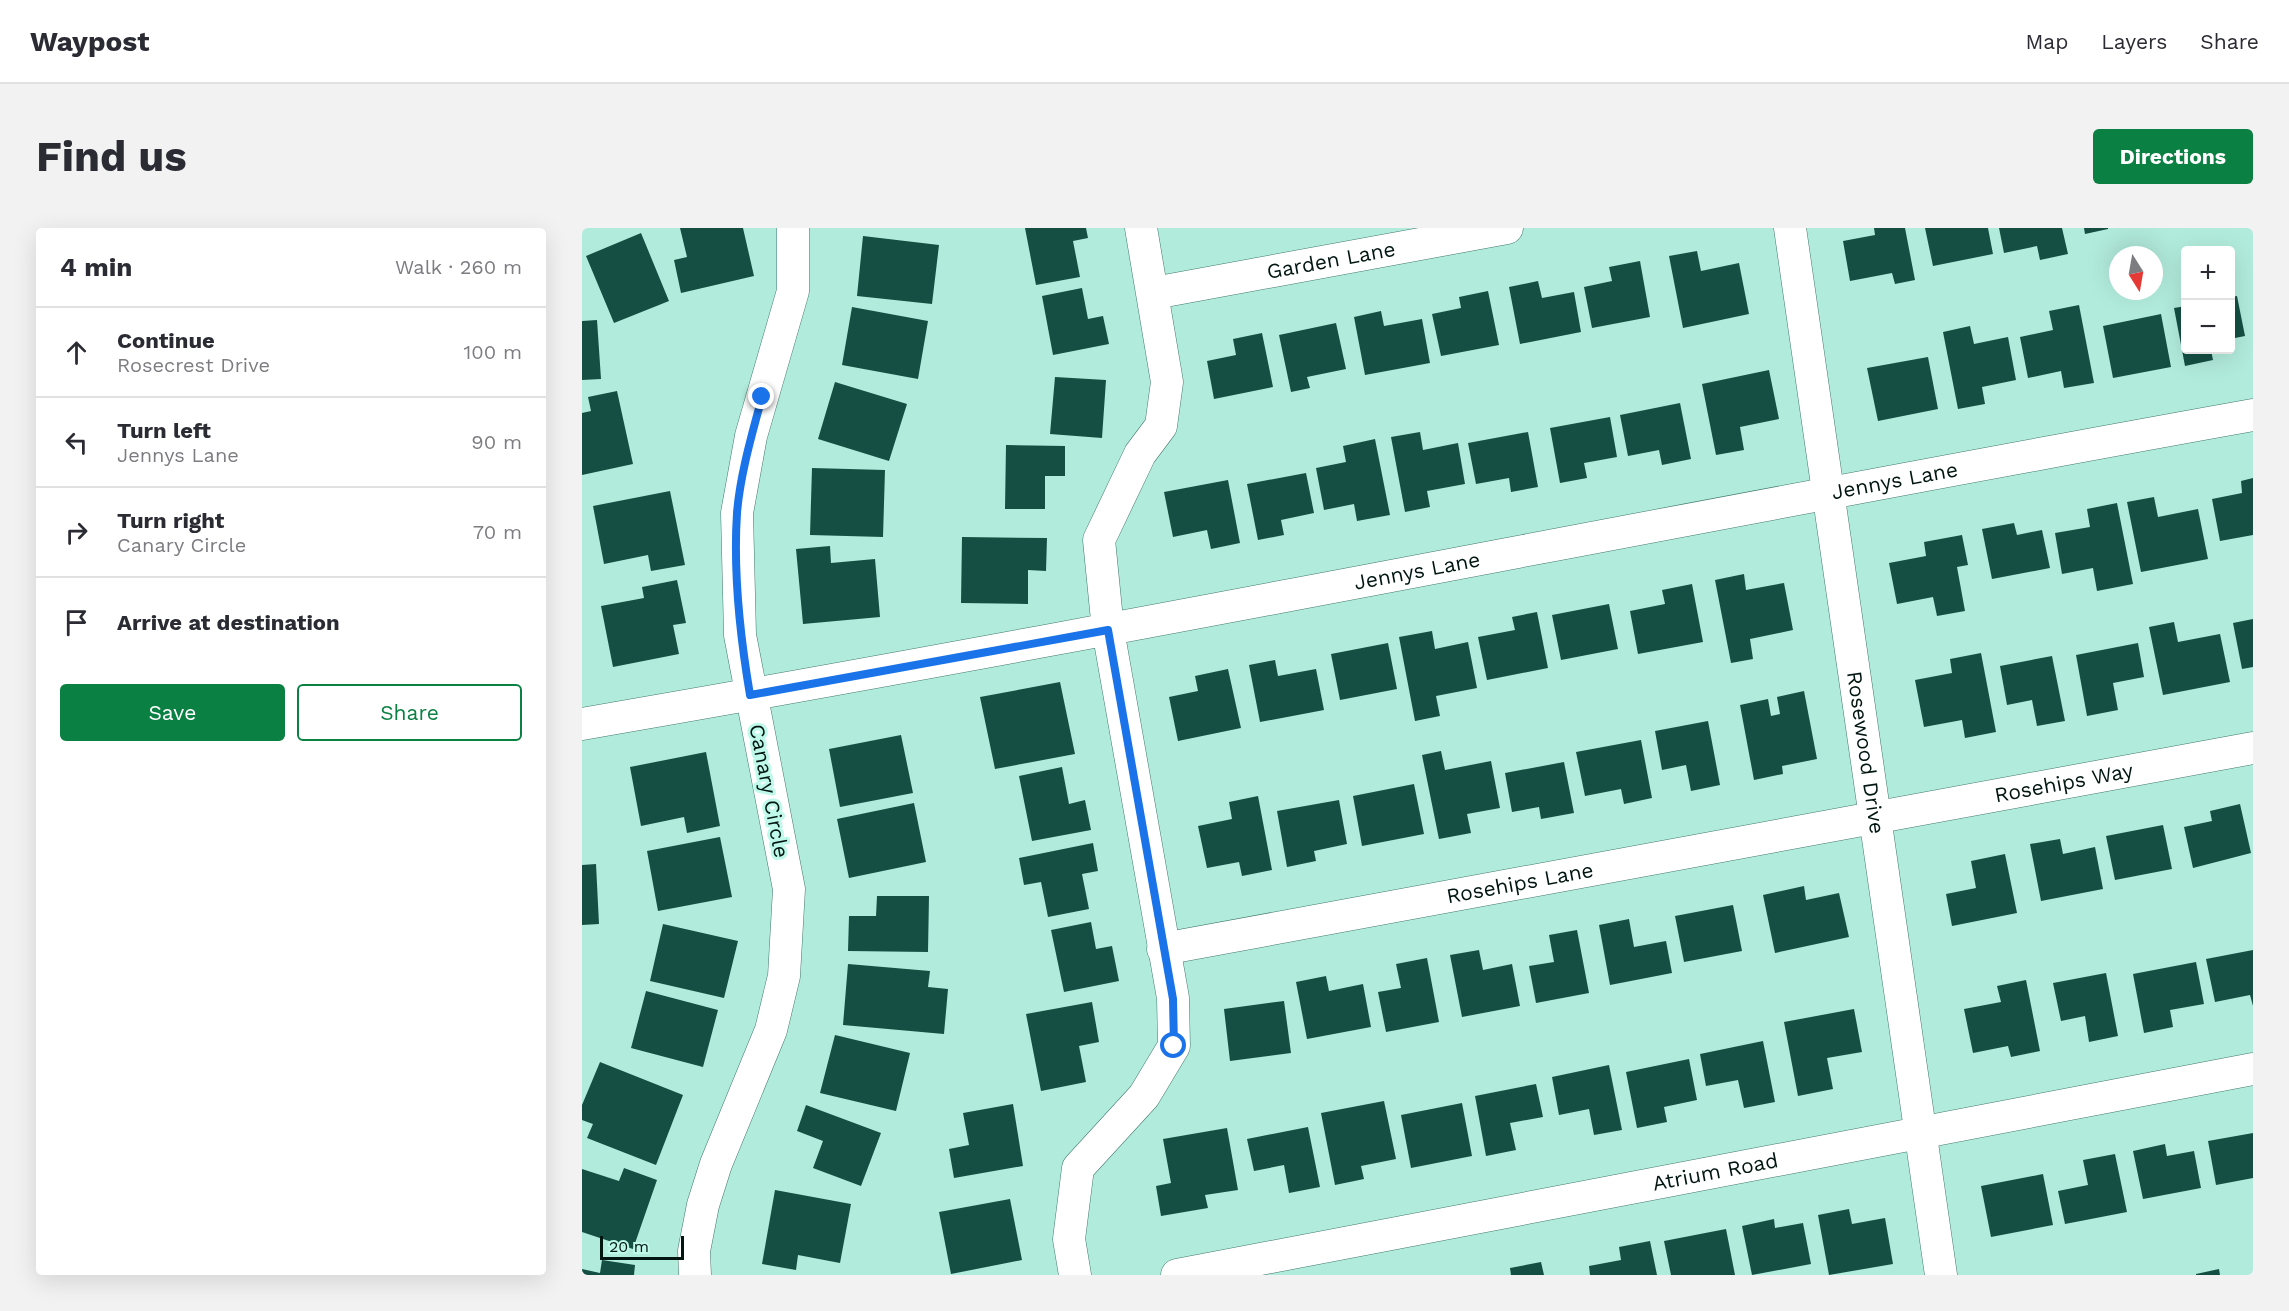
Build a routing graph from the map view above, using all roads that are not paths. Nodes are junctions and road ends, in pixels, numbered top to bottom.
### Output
1 (793, 228) edge
2 (1141, 228) edge
3 (1507, 228) edge
4 (1790, 228) edge
5 (1154, 292) junction
6 (2253, 415) edge
7 (1828, 492) junction
8 (1108, 630) junction
9 (750, 695) junction
10 (582, 724) edge
11 (2253, 748) edge
12 (1875, 816) junction
13 (1163, 949) junction
14 (2253, 1069) edge
15 (1921, 1133) junction
16 (695, 1275) edge
17 (1075, 1275) edge
18 (1177, 1275) edge
19 (1941, 1275) edge

1 - 9 street, Canary Circle
2 - 5 street
3 - 5 street, Garden Lane
4 - 7 street, Rosewood Drive
5 - 8 street
6 - 7 street, Jennys Lane
7 - 8 street, Jennys Lane
7 - 12 street, Rosewood Drive
8 - 9 street, Jennys Lane
8 - 13 street
9 - 10 street, Jennys Lane
9 - 16 street, Canary Circle
11 - 12 street, Rosehips Way
12 - 13 street, Rosehips Lane
12 - 15 street, Rosewood Drive
13 - 17 street
14 - 15 street, Atrium Road
15 - 18 street, Atrium Road
15 - 19 street, Rosewood Drive

